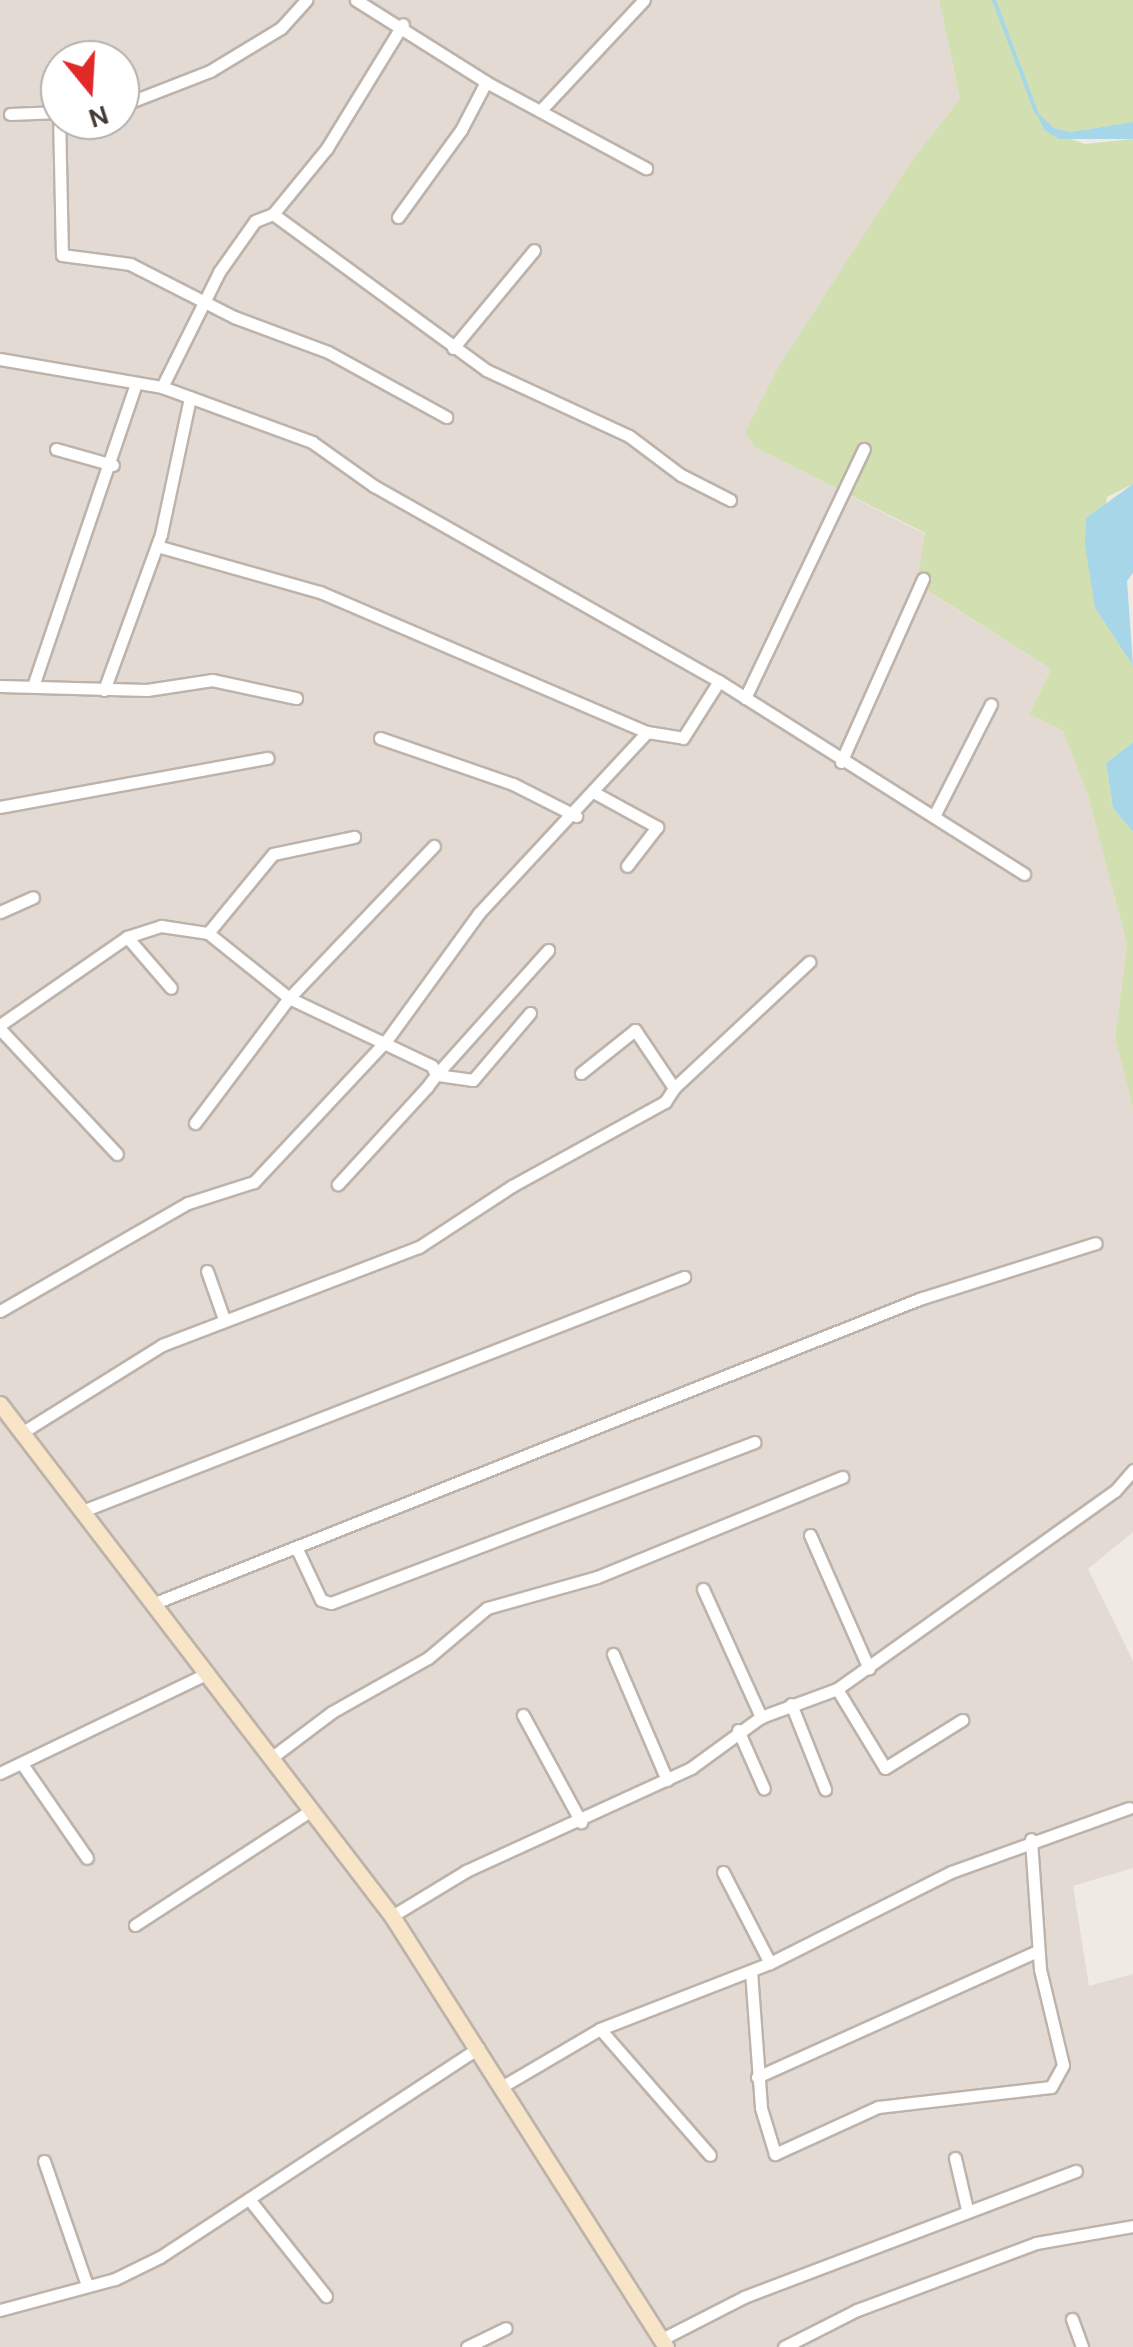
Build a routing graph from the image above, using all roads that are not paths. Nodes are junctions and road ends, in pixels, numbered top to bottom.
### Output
1 (306, 0) edge
2 (356, 0) edge
3 (644, 0) edge
4 (403, 24) junction
5 (486, 82) junction
6 (140, 98) edge
7 (540, 111) junction
8 (40, 113) edge
9 (10, 114) dead end
10 (63, 140) edge
11 (646, 168) dead end
12 (273, 214) junction
13 (398, 217) dead end
14 (534, 250) dead end
15 (202, 301) junction
16 (453, 348) junction
17 (0, 360) edge
18 (136, 382) junction
19 (162, 387) junction
20 (190, 397) junction
21 (446, 417) dead end
22 (56, 449) dead end
23 (864, 449) dead end
24 (112, 464) junction
25 (730, 500) dead end
26 (157, 546) junction
27 (923, 579) dead end
28 (719, 681) junction
29 (0, 686) edge
30 (33, 686) junction
31 (104, 690) junction
32 (296, 698) dead end
33 (745, 698) junction
34 (991, 704) dead end
35 (647, 732) junction
36 (380, 738) dead end
37 (268, 758) dead end
38 (841, 762) junction
39 (595, 793) junction
40 (0, 808) edge
41 (934, 814) junction
42 (576, 816) junction
43 (354, 837) dead end
44 (434, 846) dead end
45 (627, 866) dead end
46 (1024, 874) dead end
47 (33, 897) dead end
48 (0, 912) edge
49 (208, 933) junction
50 (127, 937) junction
51 (548, 950) dead end
52 (809, 962) dead end
53 (171, 988) dead end
54 (290, 998) junction
55 (530, 1013) dead end
56 (0, 1027) edge
57 (386, 1041) junction
58 (436, 1074) junction
59 (581, 1074) dead end
60 (674, 1088) junction
61 (195, 1123) dead end
62 (117, 1154) dead end
63 (338, 1184) dead end
64 (1096, 1242) dead end
65 (207, 1270) dead end
66 (684, 1277) dead end
67 (0, 1311) edge
68 (224, 1319) junction
69 (0, 1404) edge
70 (23, 1432) junction
71 (754, 1442) dead end
72 (1133, 1470) edge
73 (842, 1477) dead end
74 (85, 1510) junction
75 (810, 1535) dead end
76 (296, 1549) junction
77 (703, 1589) dead end
78 (155, 1603) junction
79 (613, 1654) dead end
80 (869, 1668) junction
81 (208, 1673) junction
82 (838, 1689) junction
83 (791, 1704) junction
84 (523, 1715) dead end
85 (761, 1717) junction
86 (962, 1720) dead end
87 (738, 1730) junction
88 (271, 1758) junction
89 (22, 1764) junction
90 (0, 1773) edge
91 (667, 1780) junction
92 (764, 1789) dead end
93 (825, 1789) dead end
94 (1129, 1808) dead end
95 (310, 1811) junction
96 (581, 1822) junction
97 (1031, 1839) junction
98 (87, 1858) dead end
99 (724, 1872) dead end
100 (392, 1916) junction
101 (135, 1925) dead end
102 (1038, 1951) junction
103 (770, 1963) junction
104 (751, 1971) junction
105 (600, 2030) junction
106 (478, 2048) junction
107 (757, 2078) junction
108 (503, 2086) junction
109 (710, 2155) dead end
110 (955, 2158) dead end
111 (44, 2161) dead end
112 (1076, 2171) dead end
113 (249, 2199) junction
114 (967, 2209) junction
115 (1133, 2226) edge
116 (87, 2285) junction
117 (326, 2296) dead end
118 (0, 2310) edge
119 (1072, 2318) dead end
120 (506, 2328) dead end
121 (664, 2343) edge
122 (468, 2347) edge
123 (784, 2347) edge
124 (1082, 2347) edge

1 - 6 street
2 - 4 street
3 - 7 street
4 - 5 street
4 - 12 street
5 - 7 street
5 - 13 street
7 - 11 street
8 - 9 street
10 - 15 street
12 - 15 street
12 - 16 street
14 - 16 street
15 - 19 street
15 - 21 street
16 - 25 street
17 - 18 street
18 - 19 street
18 - 24 street
19 - 20 street
20 - 26 street
20 - 28 street
22 - 24 street
23 - 33 street
24 - 30 street
26 - 31 street
26 - 35 street
27 - 38 street
28 - 33 street
28 - 35 street
29 - 30 street
30 - 31 street
31 - 32 street
33 - 38 street
34 - 41 street
35 - 39 street
36 - 42 street
37 - 40 street
38 - 41 street
39 - 42 street
39 - 45 street
41 - 46 street
42 - 57 street
43 - 49 street
44 - 54 street
47 - 48 street
49 - 50 street
49 - 54 street
50 - 53 street
50 - 56 street
51 - 58 street
52 - 60 street
54 - 57 street
54 - 61 street
55 - 58 street
56 - 62 street
57 - 58 street
57 - 67 street
58 - 63 street
59 - 60 street
60 - 68 street
64 - 76 street
65 - 68 street
66 - 74 street
68 - 70 street
69 - 70 street
70 - 74 street
71 - 76 street
72 - 80 street
73 - 88 street
74 - 78 street
75 - 80 street
76 - 78 street
77 - 85 street
78 - 81 street
79 - 91 street
80 - 82 street
81 - 88 street
81 - 89 street
82 - 83 street
82 - 86 street
83 - 85 street
83 - 93 street
84 - 96 street
85 - 87 street
87 - 91 street
87 - 92 street
88 - 95 street
89 - 90 street
89 - 98 street
91 - 96 street
94 - 97 street
95 - 100 street
95 - 101 street
96 - 100 street
97 - 102 street
97 - 103 street
99 - 103 street
100 - 106 street
102 - 107 street
102 - 107 street
103 - 104 street
104 - 105 street
104 - 107 street
105 - 108 street
105 - 109 street
106 - 108 street
106 - 113 street
108 - 121 street
110 - 114 street
111 - 116 street
112 - 114 street
113 - 116 street
113 - 117 street
114 - 121 street
115 - 123 street
116 - 118 street
119 - 124 street
120 - 122 street

